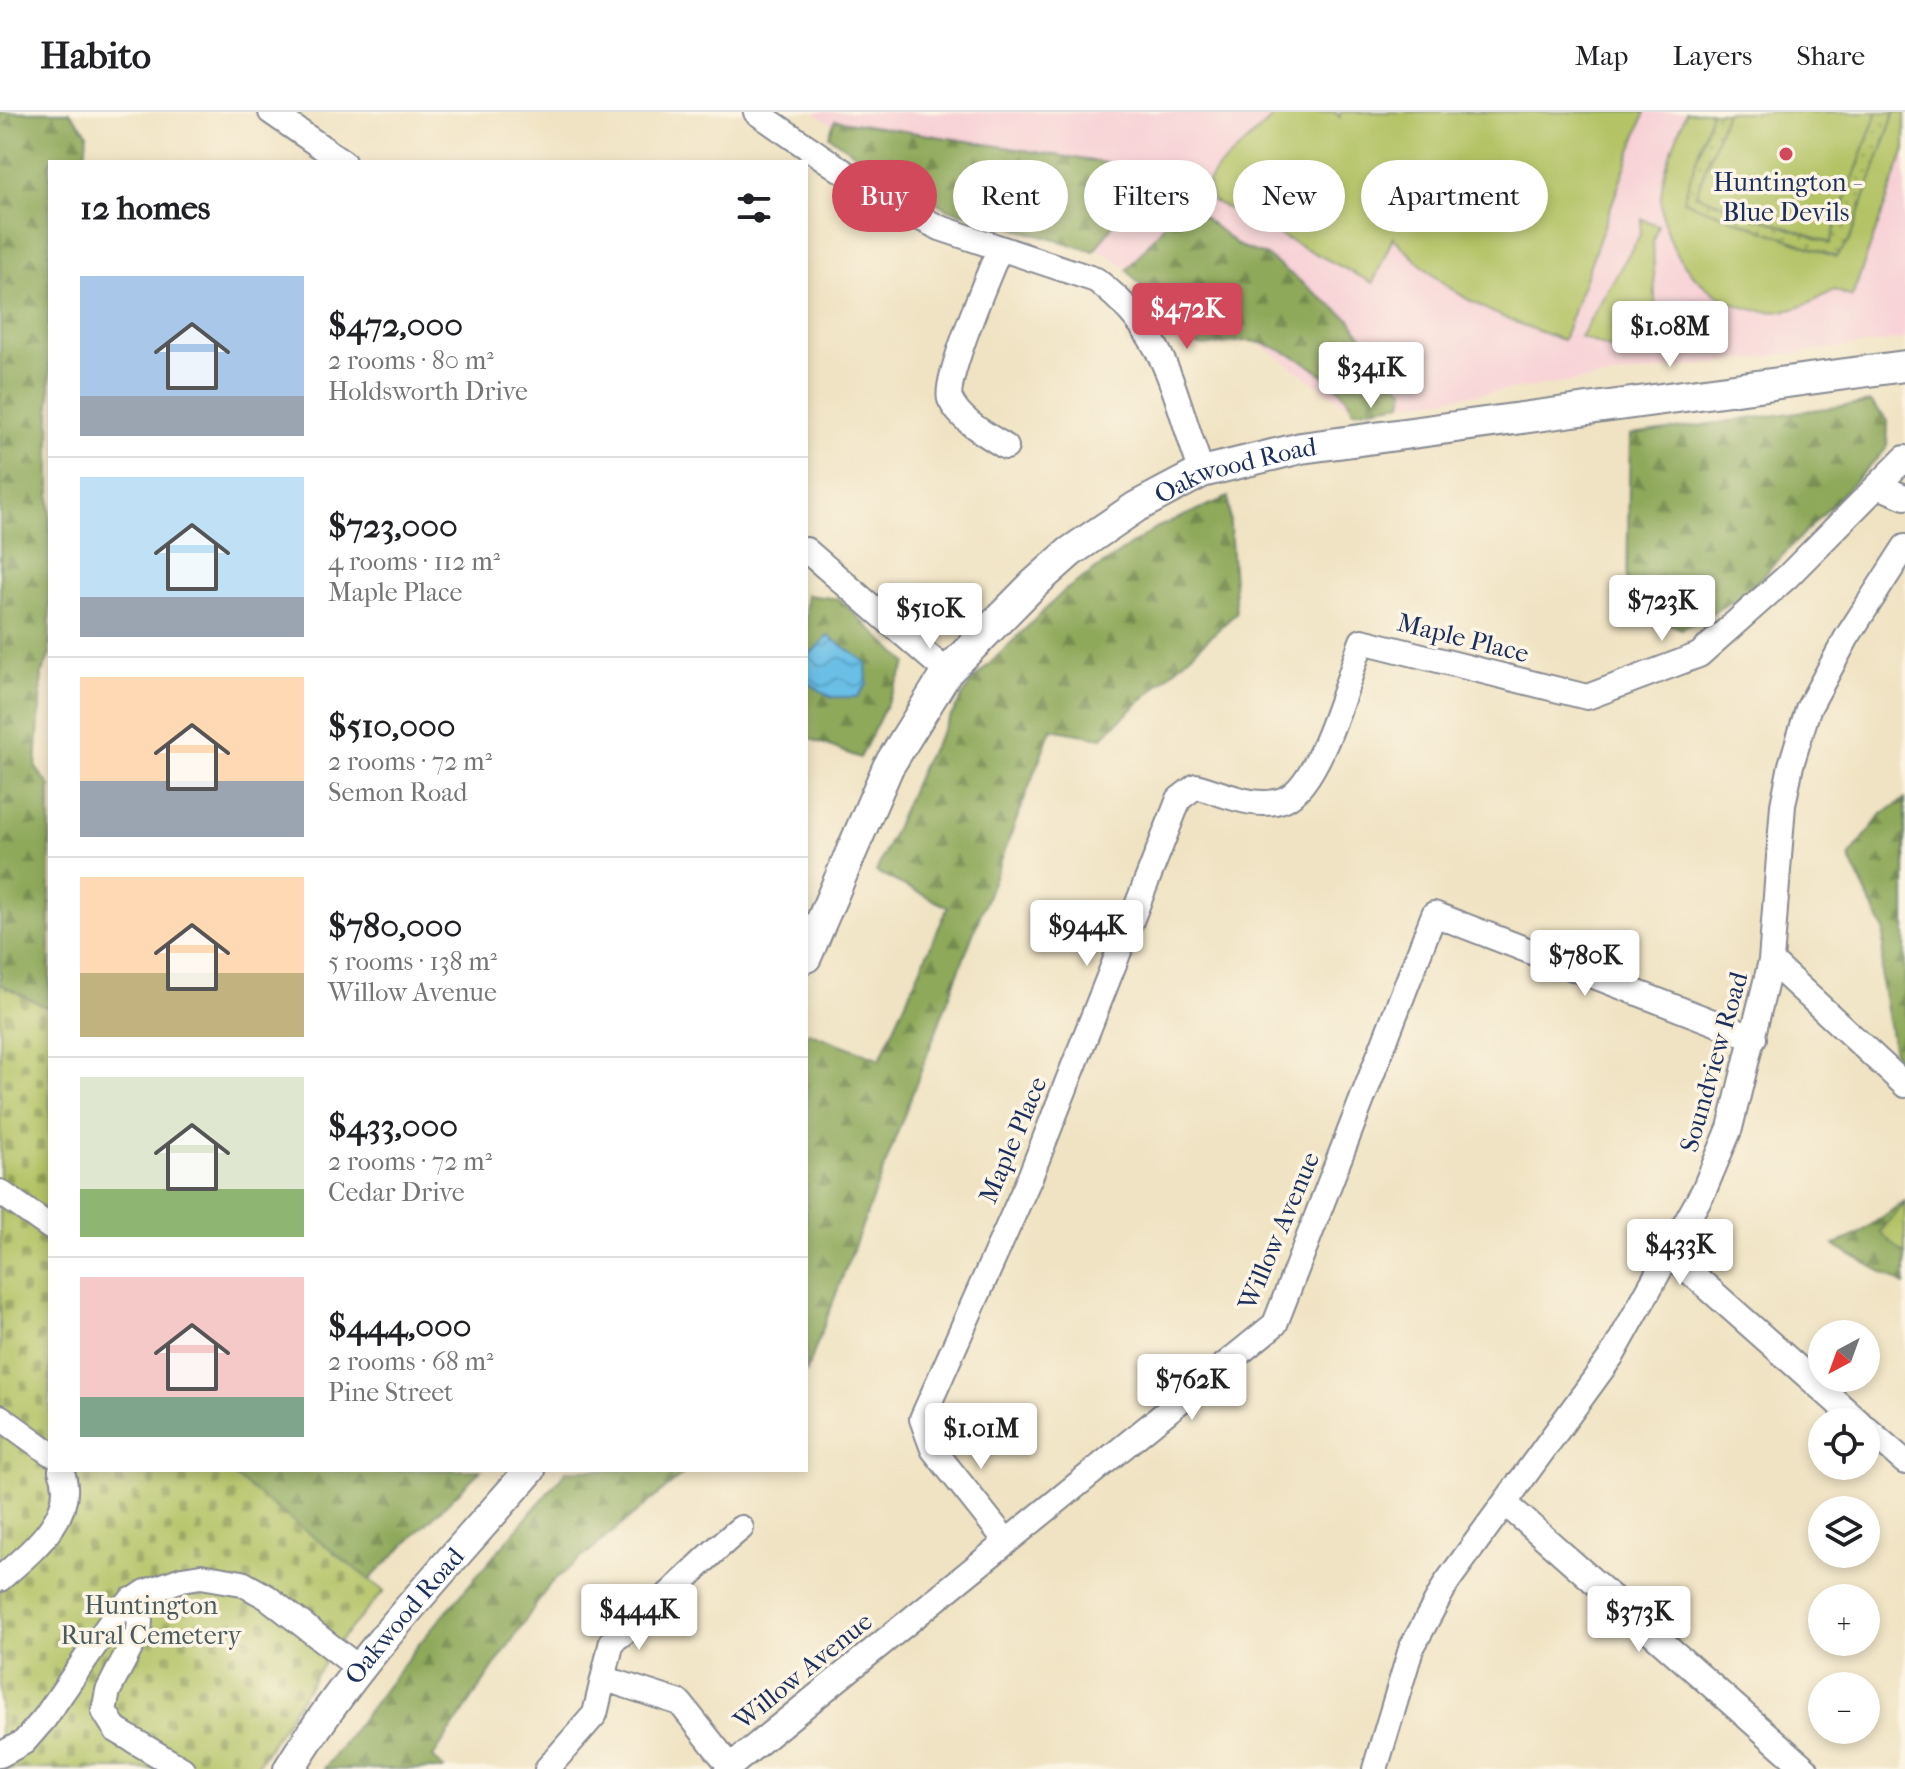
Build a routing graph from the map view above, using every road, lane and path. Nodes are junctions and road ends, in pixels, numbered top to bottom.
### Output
1 (271, 112) edge
2 (756, 112) edge
3 (340, 160) edge
4 (1000, 248) junction
5 (1905, 366) edge
6 (1006, 447) dead end
7 (1905, 458) edge
8 (1202, 472) junction
9 (1878, 486) junction
10 (1905, 497) edge
11 (1905, 547) edge
12 (808, 552) edge
13 (947, 672) junction
14 (808, 952) edge
15 (1771, 961) junction
16 (1754, 1038) junction
17 (1905, 1085) edge
18 (0, 1192) edge
19 (48, 1226) edge
20 (1671, 1255) junction
21 (1843, 1408) edge
22 (0, 1417) edge
23 (1880, 1440) edge
24 (48, 1446) edge
25 (1905, 1462) edge
26 (61, 1472) edge
27 (528, 1472) edge
28 (1505, 1503) junction
29 (741, 1528) dead end
30 (1007, 1542) junction
31 (0, 1579) edge
32 (131, 1600) junction
33 (360, 1669) junction
34 (606, 1679) junction
35 (0, 1755) edge
36 (729, 1767) edge
37 (182, 1769) edge
38 (289, 1769) edge
39 (547, 1769) edge
40 (1375, 1769) edge
41 (1806, 1769) edge

1 - 3 street
2 - 4 street
4 - 6 street
4 - 8 street
5 - 8 main road, Oakwood Road
7 - 9 street, Maple Place
8 - 13 main road, Oakwood Road
9 - 10 street
9 - 30 street, Maple Place
11 - 15 street, Soundview Road
12 - 13 street
13 - 14 main road, Oakwood Road
15 - 16 street, Soundview Road
15 - 17 street
16 - 20 street, Soundview Road
16 - 30 street, Willow Avenue
18 - 19 street
20 - 21 street
20 - 28 street, Soundview Road
22 - 24 street
23 - 25 street
26 - 31 street
27 - 33 main road, Oakwood Road
28 - 40 street, Soundview Road
28 - 41 street
29 - 34 street
30 - 36 street, Willow Avenue
32 - 33 street
32 - 35 street
32 - 37 street
33 - 38 main road, Oakwood Road
34 - 36 street
34 - 39 street

